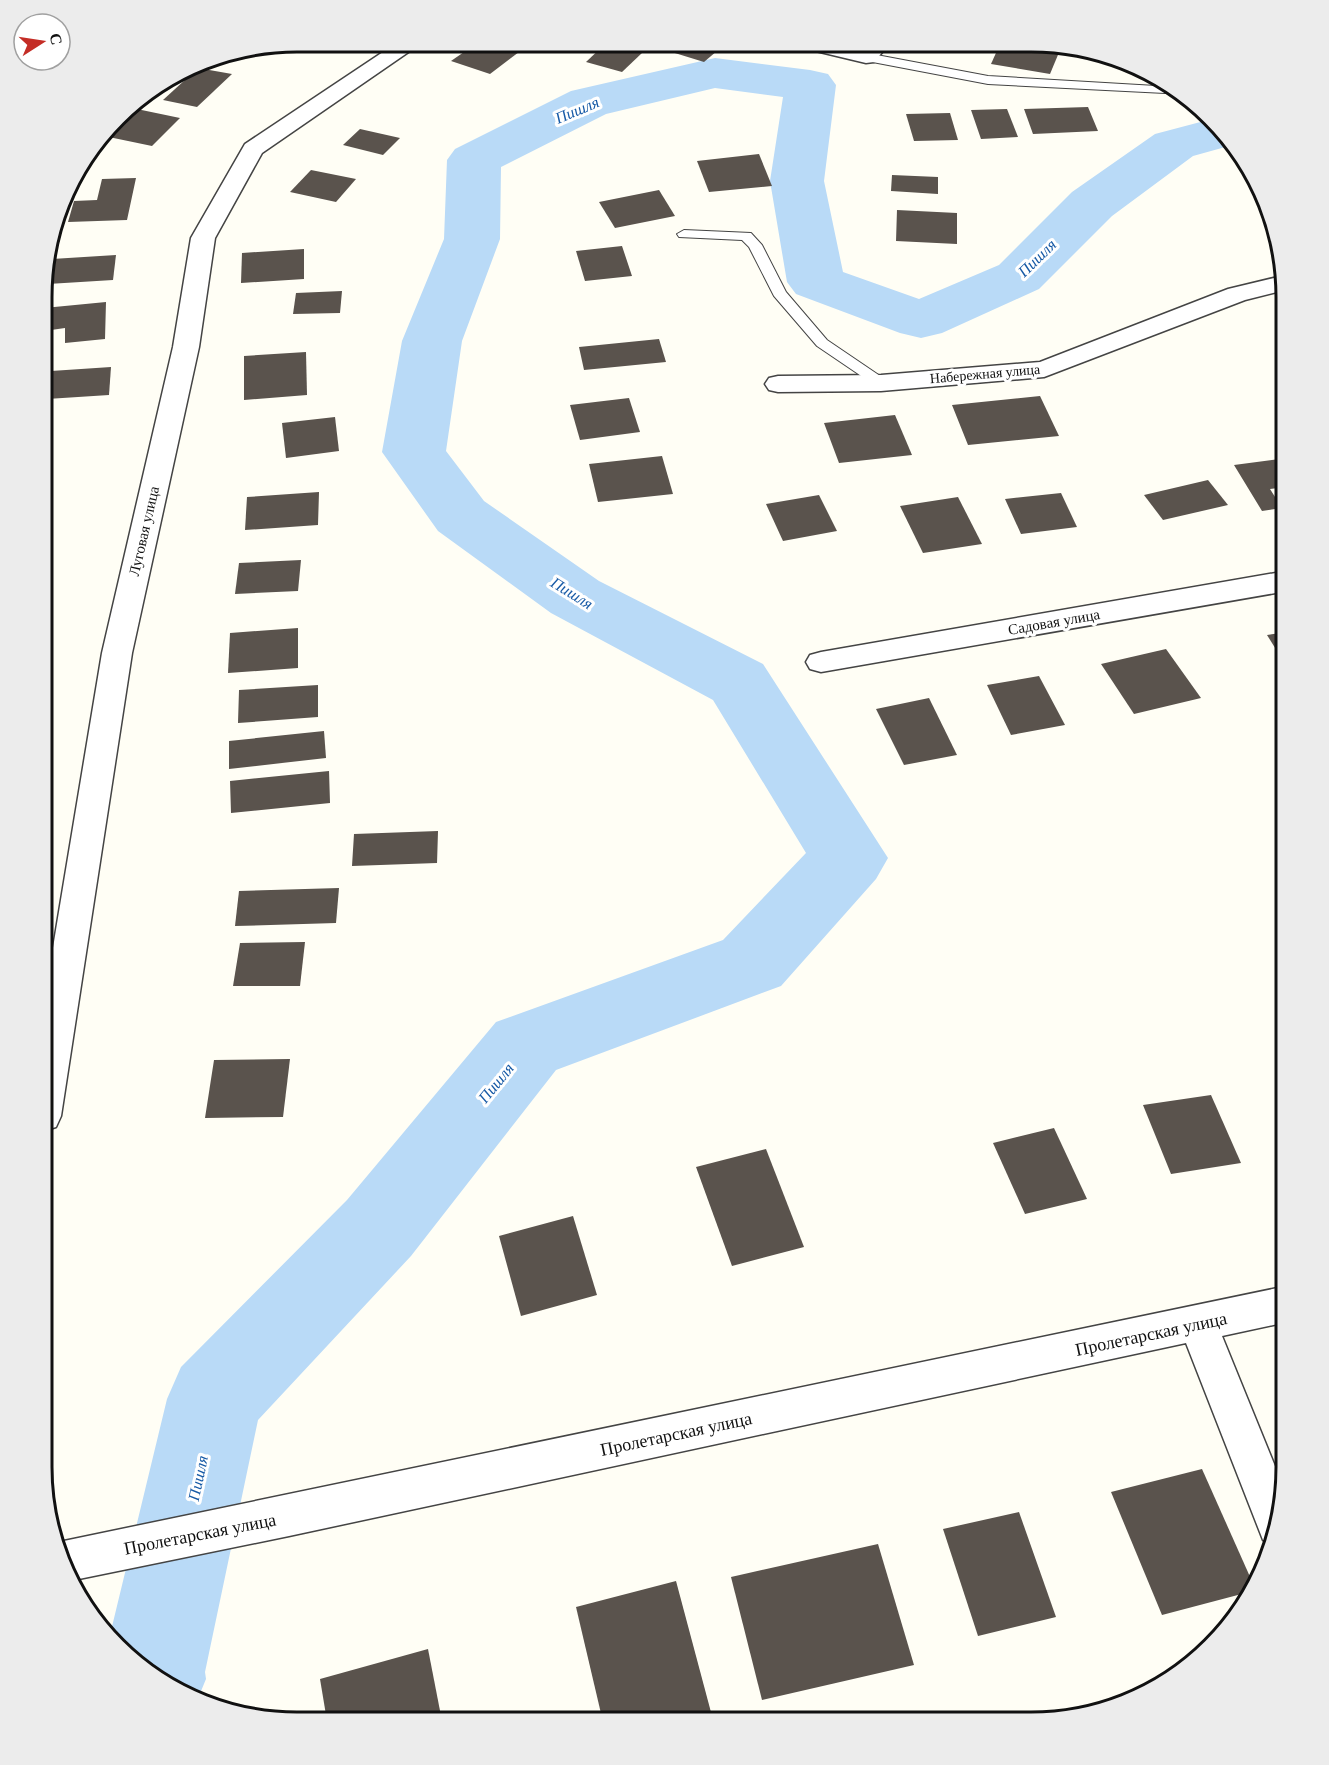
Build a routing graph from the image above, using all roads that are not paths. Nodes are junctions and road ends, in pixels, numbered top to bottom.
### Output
1 (398, 52) edge
2 (880, 52) edge
3 (1162, 90) edge
4 (684, 234) dead end
5 (1276, 285) edge
6 (881, 383) junction
7 (778, 384) dead end
8 (1276, 584) edge
9 (821, 662) dead end
10 (52, 1060) edge
11 (1276, 1306) edge
12 (1198, 1324) junction
13 (1273, 1511) edge
14 (83, 1558) edge

1 - 10 street, Луговая улица
2 - 3 lane
4 - 6 lane
5 - 6 street, Набережная улица
6 - 7 street, Набережная улица
8 - 9 street, Садовая улица
11 - 12 street, Пролетарская улица
12 - 13 street
12 - 14 street, Пролетарская улица

